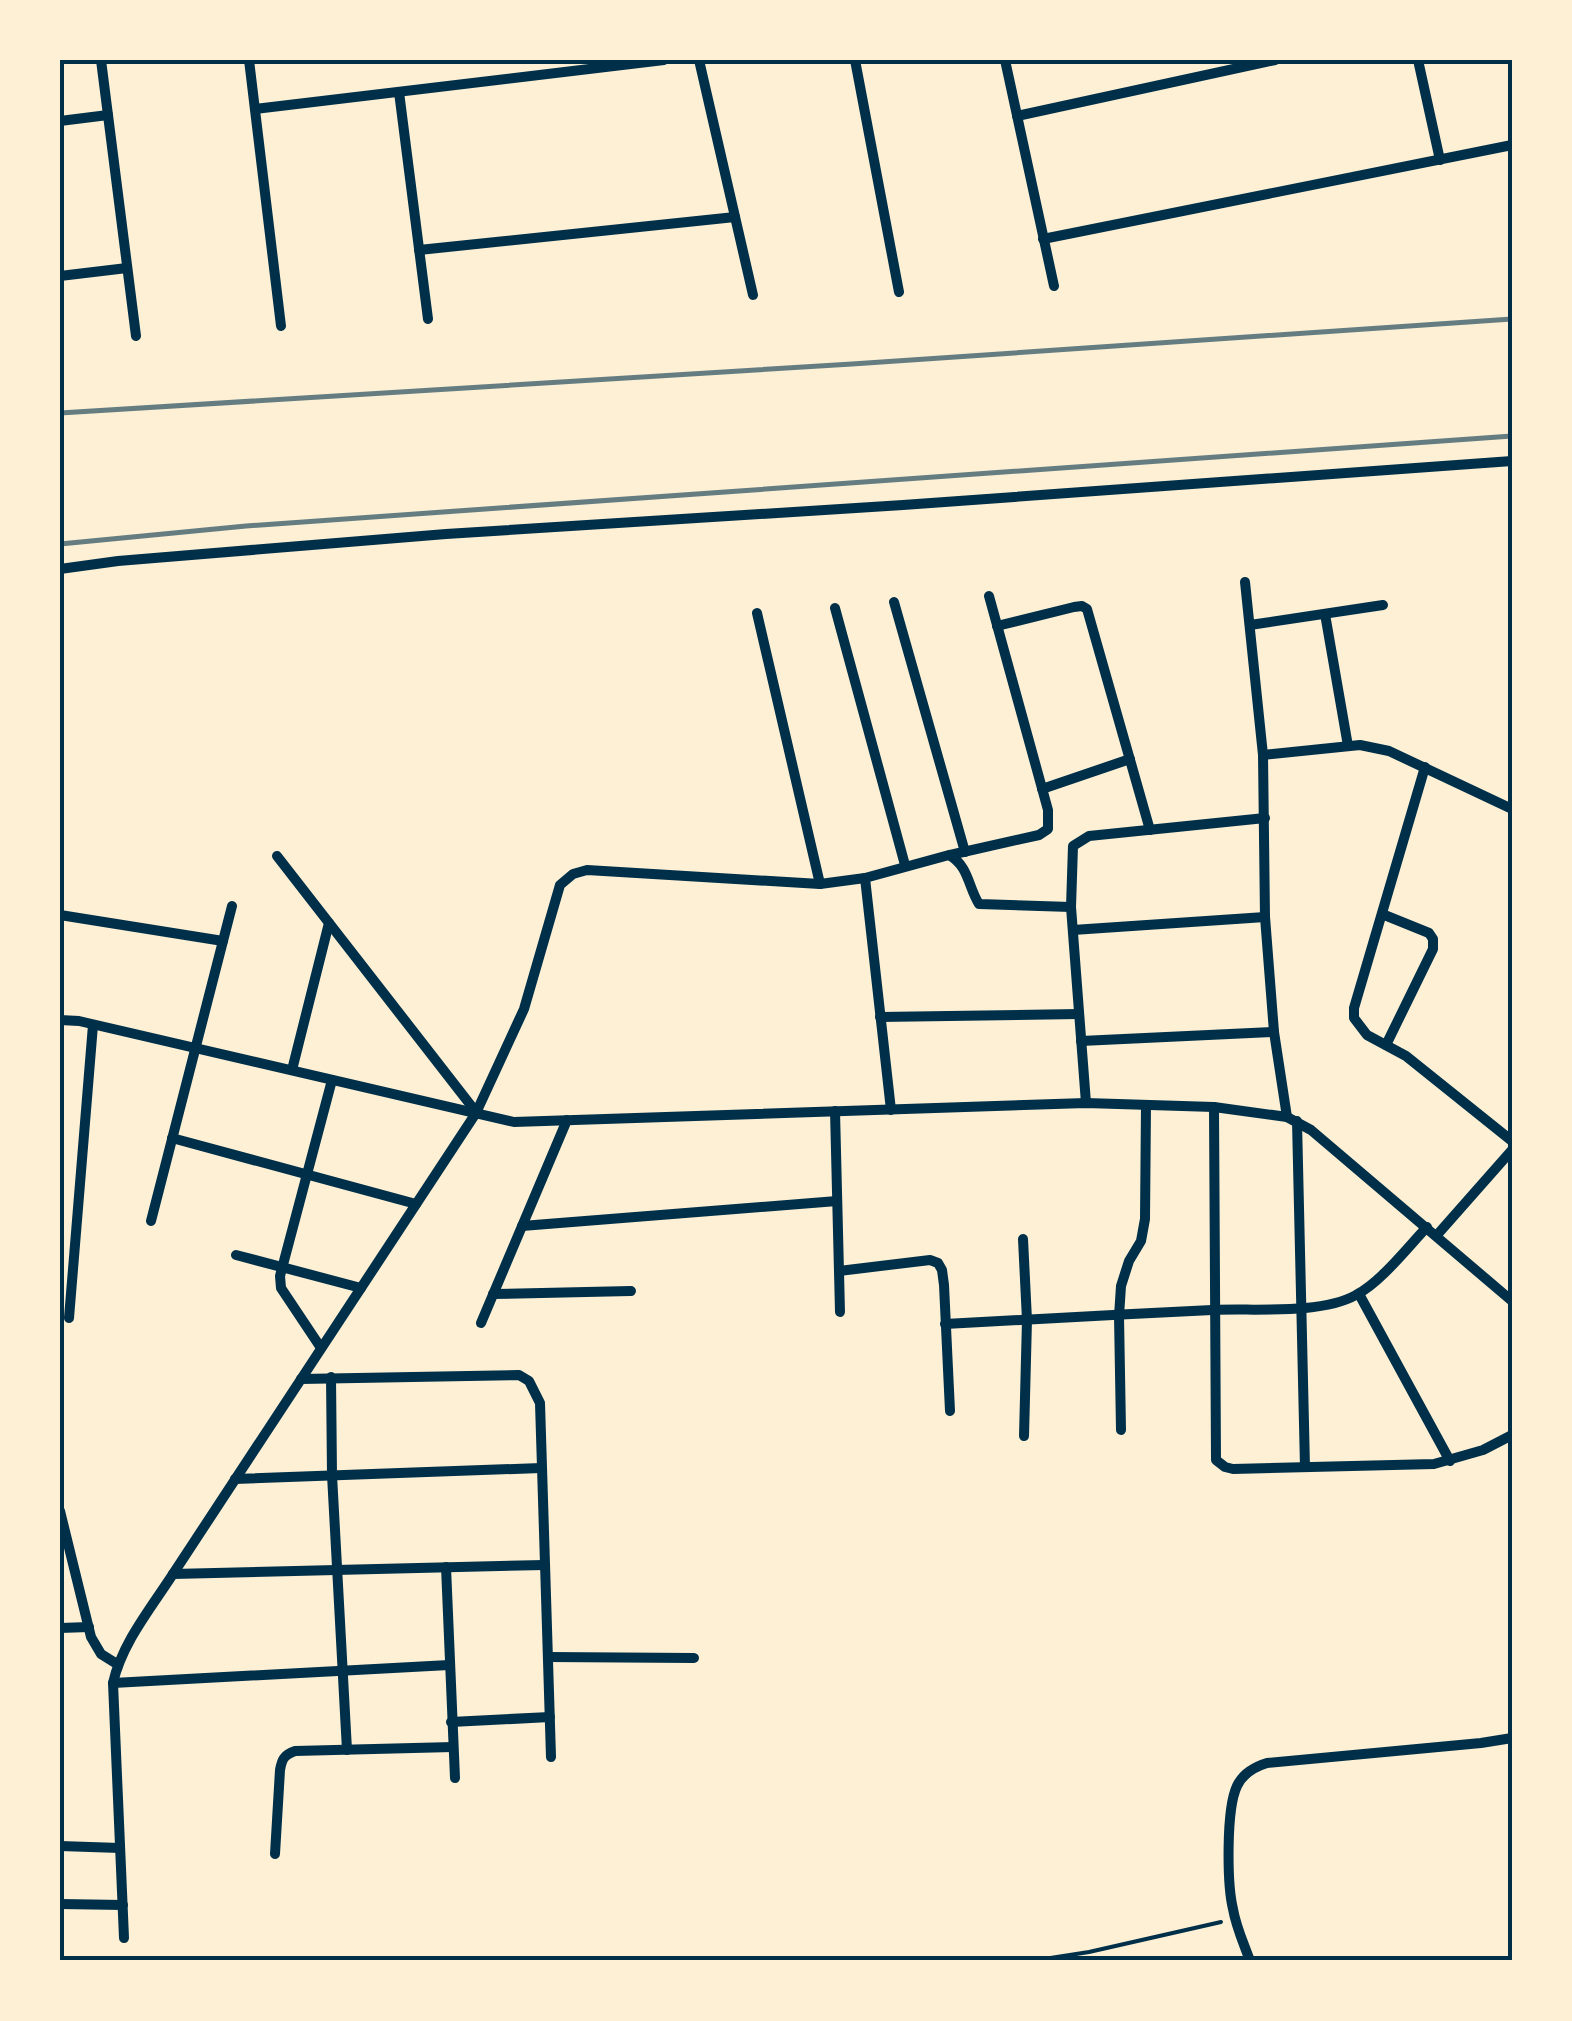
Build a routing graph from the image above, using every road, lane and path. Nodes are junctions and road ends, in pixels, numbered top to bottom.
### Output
1 (101, 60) edge
2 (249, 60) edge
3 (664, 60) edge
4 (699, 60) edge
5 (854, 60) edge
6 (1005, 60) edge
7 (1275, 60) edge
8 (1418, 60) edge
9 (399, 92) junction
10 (255, 109) junction
11 (108, 115) junction
12 (1017, 116) junction
13 (60, 121) edge
14 (1512, 145) edge
15 (1440, 160) junction
16 (735, 217) junction
17 (1043, 239) junction
18 (420, 250) junction
19 (128, 268) junction
20 (60, 276) edge
21 (1054, 286) dead end
22 (899, 292) dead end
23 (753, 295) dead end
24 (428, 320) dead end
25 (281, 326) dead end
26 (136, 336) dead end
27 (1512, 461) edge
28 (60, 569) edge
29 (1245, 582) dead end
30 (989, 596) dead end
31 (894, 602) dead end
32 (1383, 605) dead end
33 (835, 608) dead end
34 (757, 613) dead end
35 (1325, 614) junction
36 (1250, 625) junction
37 (997, 626) junction
38 (1348, 746) junction
39 (1264, 756) junction
40 (1130, 759) junction
41 (1426, 767) junction
42 (1042, 788) junction
43 (1512, 808) edge
44 (1265, 818) junction
45 (1150, 830) junction
46 (965, 852) junction
47 (950, 855) junction
48 (277, 856) dead end
49 (905, 865) junction
50 (864, 878) junction
51 (820, 884) junction
52 (232, 906) dead end
53 (1071, 906) junction
54 (60, 914) edge
55 (1382, 914) junction
56 (1266, 917) junction
57 (329, 923) junction
58 (1072, 930) junction
59 (223, 941) junction
60 (1079, 1014) junction
61 (880, 1017) junction
62 (60, 1020) edge
63 (93, 1024) junction
64 (1274, 1032) junction
65 (1081, 1040) junction
66 (1386, 1045) junction
67 (196, 1048) junction
68 (292, 1070) junction
69 (332, 1080) junction
70 (1086, 1103) junction
71 (1146, 1105) junction
72 (1214, 1107) junction
73 (891, 1110) junction
74 (835, 1111) junction
75 (476, 1113) junction
76 (1292, 1119) junction
77 (567, 1120) junction
78 (172, 1138) junction
79 (1512, 1142) edge
80 (1512, 1150) edge
81 (307, 1175) junction
82 (837, 1201) junction
83 (416, 1204) junction
84 (151, 1221) dead end
85 (522, 1226) junction
86 (1432, 1231) junction
87 (1023, 1239) dead end
88 (236, 1255) dead end
89 (283, 1268) junction
90 (839, 1271) junction
91 (361, 1288) junction
92 (631, 1292) dead end
93 (493, 1294) junction
94 (1359, 1294) junction
95 (1512, 1301) edge
96 (1302, 1308) junction
97 (1214, 1310) junction
98 (840, 1312) dead end
99 (1119, 1316) junction
100 (69, 1318) dead end
101 (1027, 1320) junction
102 (482, 1322) dead end
103 (946, 1324) junction
104 (321, 1348) junction
105 (332, 1377) junction
106 (301, 1379) junction
107 (950, 1411) dead end
108 (1121, 1430) dead end
109 (1512, 1435) edge
110 (1024, 1436) dead end
111 (1450, 1461) junction
112 (1305, 1467) junction
113 (541, 1468) junction
114 (332, 1475) junction
115 (236, 1479) junction
116 (60, 1511) edge
117 (544, 1565) junction
118 (446, 1568) junction
119 (337, 1570) junction
120 (173, 1574) junction
121 (89, 1627) junction
122 (60, 1628) edge
123 (548, 1656) junction
124 (694, 1658) dead end
125 (117, 1664) junction
126 (450, 1666) junction
127 (342, 1671) junction
128 (113, 1683) junction
129 (550, 1717) junction
130 (451, 1722) junction
131 (1512, 1738) edge
132 (453, 1747) junction
133 (347, 1750) junction
134 (551, 1757) dead end
135 (455, 1778) dead end
136 (60, 1846) edge
137 (120, 1848) junction
138 (275, 1854) dead end
139 (60, 1904) edge
140 (123, 1905) junction
141 (1235, 1919) junction
142 (124, 1938) dead end
143 (1032, 1961) edge
144 (1250, 1961) edge

1 - 11 street
2 - 10 street
3 - 9 street
4 - 16 street
5 - 22 street
6 - 12 street
7 - 12 street
8 - 15 street
9 - 10 street
9 - 18 street
10 - 25 street
11 - 13 street
11 - 19 street
12 - 17 street
14 - 15 street
15 - 17 street
16 - 18 street
16 - 23 street
17 - 21 street
18 - 24 street
19 - 20 street
19 - 26 street
27 - 28 street
29 - 36 street
30 - 37 street
31 - 46 street
32 - 35 street
33 - 49 street
34 - 51 street
35 - 36 street
35 - 38 street
36 - 39 street
37 - 40 street
37 - 42 street
38 - 39 street
38 - 41 street
39 - 44 street
40 - 42 street
40 - 45 street
41 - 43 street
41 - 55 street
42 - 46 street
44 - 45 street
44 - 56 street
45 - 53 street
46 - 47 street
47 - 49 street
47 - 53 street
48 - 57 street
49 - 50 street
50 - 51 street
50 - 61 street
51 - 75 street
52 - 59 street
53 - 58 street
54 - 59 street
55 - 66 street
55 - 66 street
56 - 58 street
56 - 64 street
57 - 68 street
57 - 75 street
58 - 60 street
59 - 67 street
60 - 61 street
60 - 65 street
61 - 73 street
62 - 63 street
63 - 67 street
63 - 100 street
64 - 65 street
64 - 76 street
65 - 70 street
66 - 79 street
67 - 68 street
67 - 78 street
68 - 69 street
69 - 75 street
69 - 81 street
70 - 71 street
70 - 73 street
71 - 72 street
71 - 99 street
72 - 76 street
72 - 97 street
73 - 74 street
74 - 77 street
74 - 82 street
75 - 77 street
75 - 83 street
76 - 86 street
76 - 96 street
77 - 85 street
78 - 81 street
78 - 84 street
80 - 86 street
81 - 83 street
81 - 89 street
82 - 85 street
82 - 90 street
83 - 91 street
85 - 93 street
86 - 94 street
86 - 95 street
87 - 101 street
88 - 89 street
89 - 91 street
89 - 104 street
90 - 98 street
90 - 103 street
91 - 104 street
92 - 93 street
93 - 102 street
94 - 96 street
94 - 111 street
96 - 97 street
96 - 112 street
97 - 99 street
97 - 112 street
99 - 101 street
99 - 108 street
101 - 103 street
101 - 110 street
103 - 107 street
104 - 106 street
105 - 106 street
105 - 113 street
105 - 114 street
106 - 115 street
109 - 111 street
111 - 112 street
113 - 114 street
113 - 117 street
114 - 115 street
114 - 119 street
115 - 120 street
116 - 121 street
117 - 118 street
117 - 123 street
118 - 119 street
118 - 126 street
119 - 120 street
119 - 127 street
120 - 125 street
121 - 122 street
121 - 125 street
123 - 124 street
123 - 129 street
125 - 128 street
126 - 127 street
126 - 130 street
127 - 128 street
127 - 133 street
128 - 137 street
129 - 130 street
129 - 134 street
130 - 132 street
131 - 141 street
132 - 133 street
132 - 135 street
133 - 138 street
136 - 137 street
137 - 140 street
139 - 140 street
140 - 142 street
141 - 143 path
141 - 144 street

